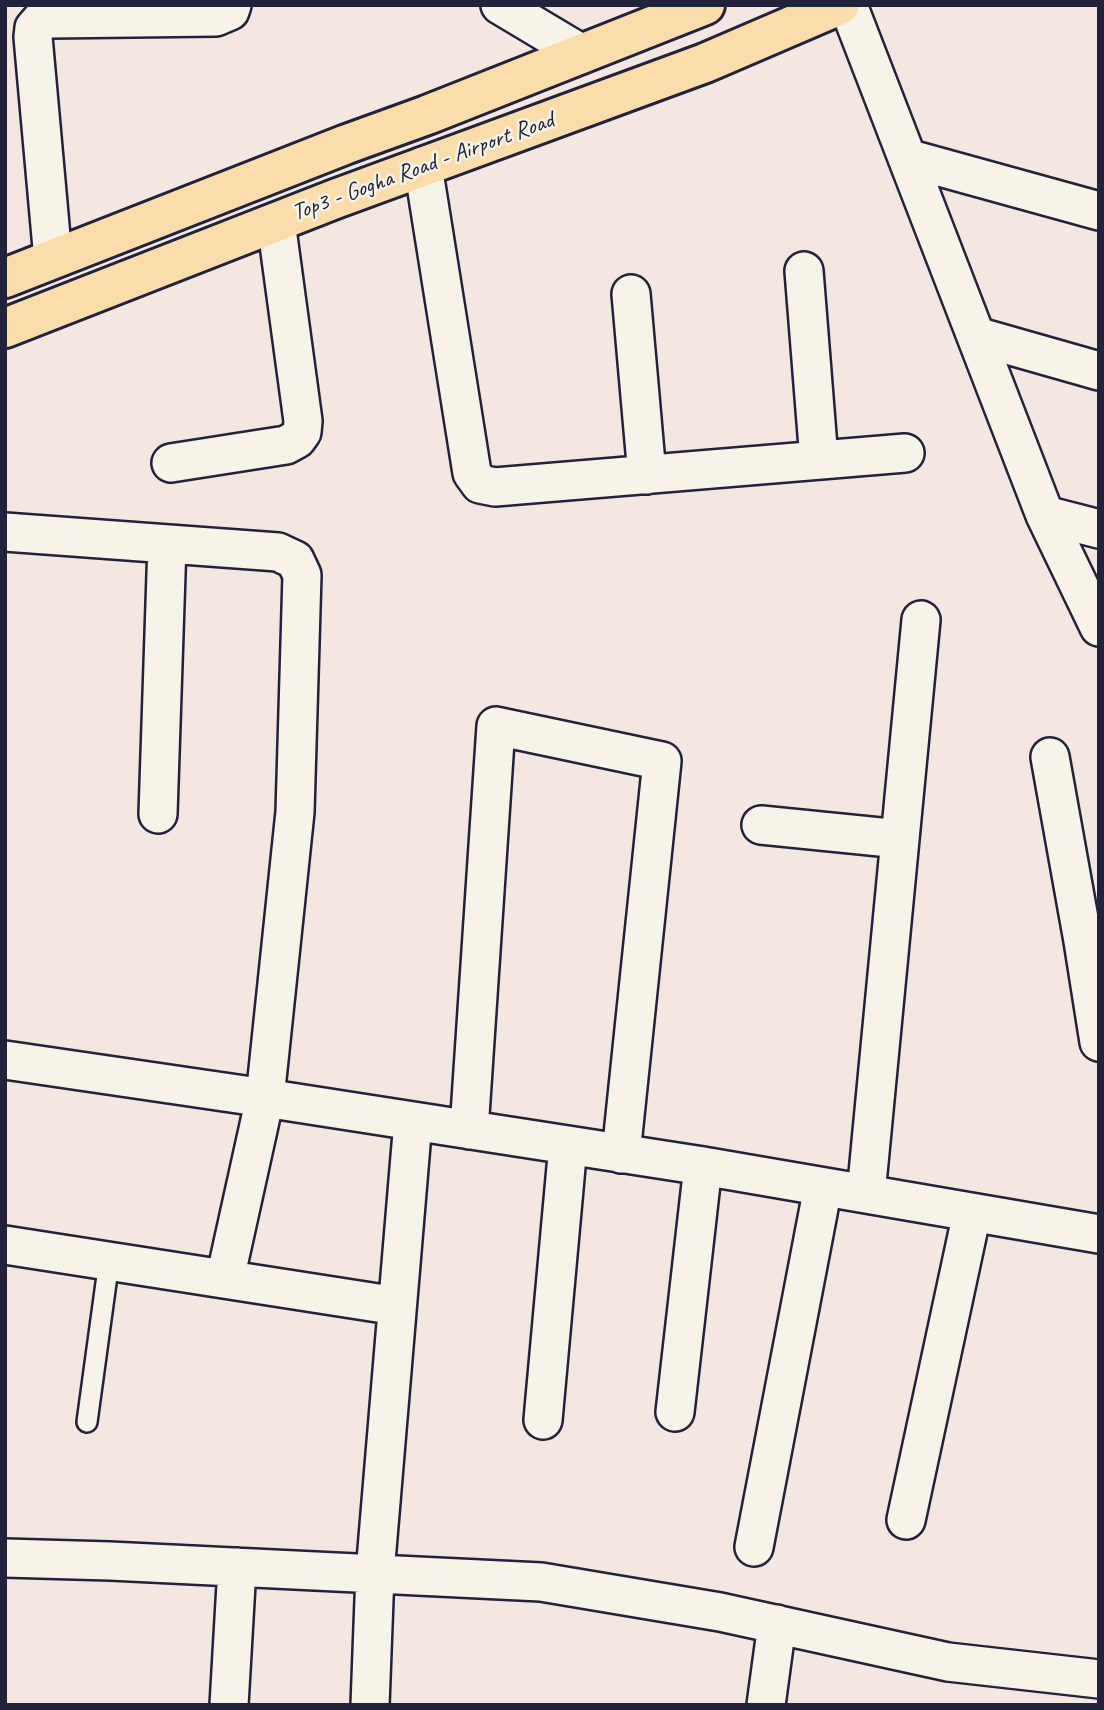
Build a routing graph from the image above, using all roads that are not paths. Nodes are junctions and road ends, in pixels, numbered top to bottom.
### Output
1 (232, 5) edge
2 (500, 5) edge
3 (705, 5) edge
4 (840, 5) edge
5 (848, 5) edge
6 (582, 54) junction
7 (907, 158) junction
8 (424, 166) junction
9 (1099, 211) edge
10 (276, 222) junction
11 (53, 259) junction
12 (804, 271) dead end
13 (5, 278) edge
14 (631, 294) dead end
15 (5, 328) edge
16 (976, 336) junction
17 (1099, 371) edge
18 (905, 453) dead end
19 (819, 460) junction
20 (171, 463) dead end
21 (647, 475) junction
22 (1045, 515) junction
23 (1099, 529) edge
24 (5, 532) edge
25 (167, 544) junction
26 (921, 620) dead end
27 (1099, 627) edge
28 (1050, 757) dead end
29 (158, 814) dead end
30 (761, 825) dead end
31 (900, 839) junction
32 (1099, 1042) edge
33 (5, 1059) edge
34 (265, 1098) junction
35 (413, 1121) junction
36 (469, 1130) junction
37 (568, 1146) junction
38 (621, 1154) junction
39 (703, 1166) junction
40 (823, 1187) junction
41 (866, 1194) junction
42 (972, 1213) junction
43 (1099, 1234) edge
44 (5, 1245) edge
45 (109, 1261) junction
46 (225, 1279) junction
47 (397, 1306) junction
48 (675, 1412) dead end
49 (543, 1420) dead end
50 (87, 1422) dead end
51 (906, 1520) dead end
52 (754, 1547) dead end
53 (5, 1558) edge
54 (237, 1567) junction
55 (375, 1573) junction
56 (777, 1624) junction
57 (1099, 1679) edge
58 (229, 1705) edge
59 (369, 1705) edge
60 (766, 1705) edge

1 - 11 street
2 - 6 street
3 - 6 main road
4 - 8 main road, Top3 - Gogha Road - Airport Road
5 - 7 street
6 - 11 main road
7 - 9 street
7 - 16 street
8 - 10 main road, Top3 - Gogha Road - Airport Road
8 - 21 street
10 - 15 main road, Top3 - Gogha Road - Airport Road
10 - 20 street
11 - 13 main road
12 - 19 street
14 - 21 street
16 - 17 street
16 - 22 street
18 - 19 street
19 - 21 street
22 - 23 street
22 - 27 street
24 - 25 street
25 - 29 street
25 - 34 street
26 - 31 street
28 - 32 street
30 - 31 street
31 - 41 street
33 - 34 street
34 - 35 street
34 - 46 street
35 - 36 street
35 - 47 street
36 - 37 street
36 - 38 street
37 - 38 street
37 - 49 street
38 - 39 street
39 - 40 street
39 - 48 street
40 - 41 street
40 - 52 street
41 - 42 street
42 - 43 street
42 - 51 street
44 - 45 street
45 - 46 street
45 - 50 lane
46 - 47 street
47 - 55 street
53 - 54 street
54 - 55 street
54 - 58 street
55 - 56 street
55 - 59 street
56 - 57 street
56 - 60 street

